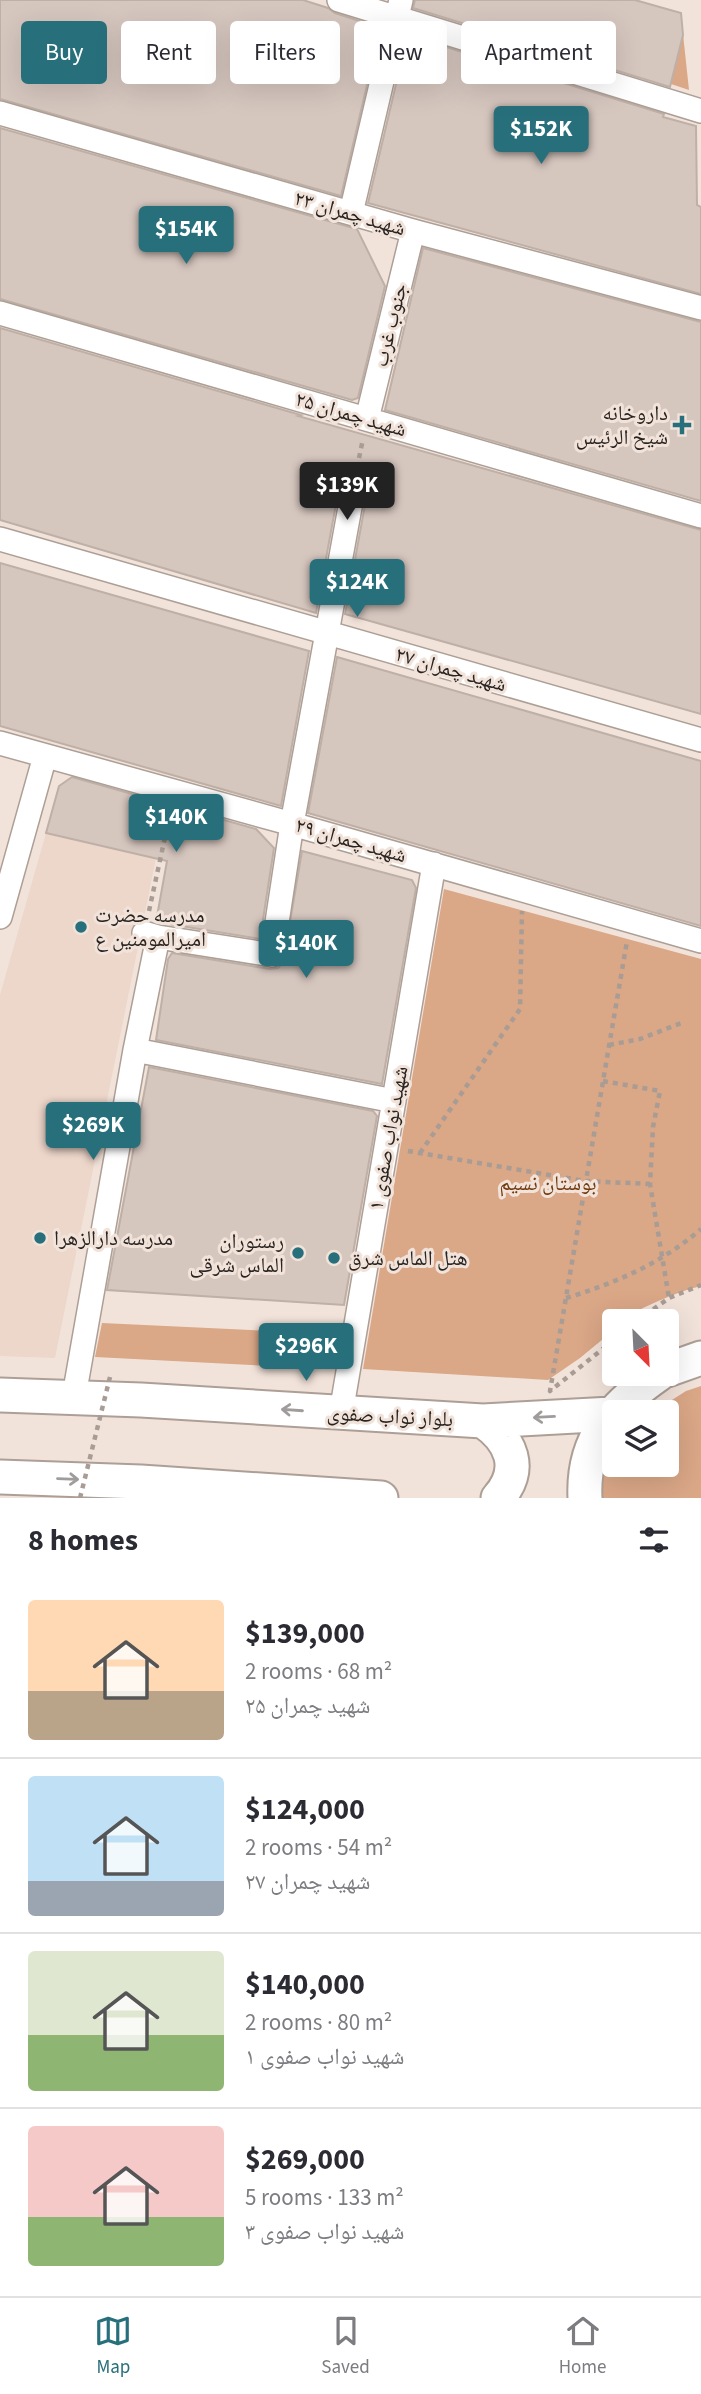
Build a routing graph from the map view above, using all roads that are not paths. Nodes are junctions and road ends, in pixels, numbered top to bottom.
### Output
1 (339, 0) edge
2 (399, 9) edge
3 (701, 111) edge
4 (0, 113) edge
5 (351, 213) junction
6 (413, 231) junction
7 (701, 308) edge
8 (0, 313) edge
9 (367, 419) junction
10 (355, 480) road end
11 (701, 516) edge
12 (0, 539) edge
13 (327, 633) junction
14 (701, 740) edge
15 (0, 743) edge
16 (45, 756) junction
17 (292, 824) junction
18 (433, 864) junction
19 (0, 917) edge
20 (701, 940) edge
21 (135, 1050) junction
22 (394, 1101) junction
23 (701, 1358) edge
24 (679, 1366) edge
25 (642, 1386) edge
26 (0, 1395) edge
27 (74, 1396) junction
28 (626, 1400) edge
29 (341, 1413) junction
30 (602, 1415) edge
31 (483, 1421) junction
32 (602, 1429) edge
33 (20, 1484) edge
34 (140, 1490) edge
35 (381, 1498) edge
36 (498, 1498) edge
37 (585, 1498) edge

1 - 2 street
2 - 3 street
2 - 5 street
4 - 5 street, شهید چمران ۲۳
5 - 6 street, شهید چمران ۲۳
6 - 7 street, شهید چمران ۲۳
6 - 9 street, جنوب غرب
8 - 9 street, شهید چمران ۲۵
9 - 11 street, شهید چمران ۲۵
10 - 13 street
12 - 13 street, شهید چمران ۲۷
13 - 14 street, شهید چمران ۲۷
13 - 17 street
15 - 16 street, شهید چمران ۲۹
16 - 17 street, شهید چمران ۲۹
16 - 19 street
17 - 18 street, شهید چمران ۲۹
17 - 21 street
18 - 20 street, شهید چمران ۲۹
18 - 22 street, شهید نواب صفوی ۱
21 - 22 street
21 - 27 street
22 - 29 street, شهید نواب صفوی ۱
23 - 24 main road
25 - 28 main road
26 - 27 main road, بلوار نواب صفوی
29 -> 27 main road, بلوار نواب صفوی
29 - 31 main road, بلوار نواب صفوی
30 -> 31 main road, بلوار نواب صفوی
31 - 36 main road
32 - 37 main road
33 -> 34 main road
34 - 35 main road

